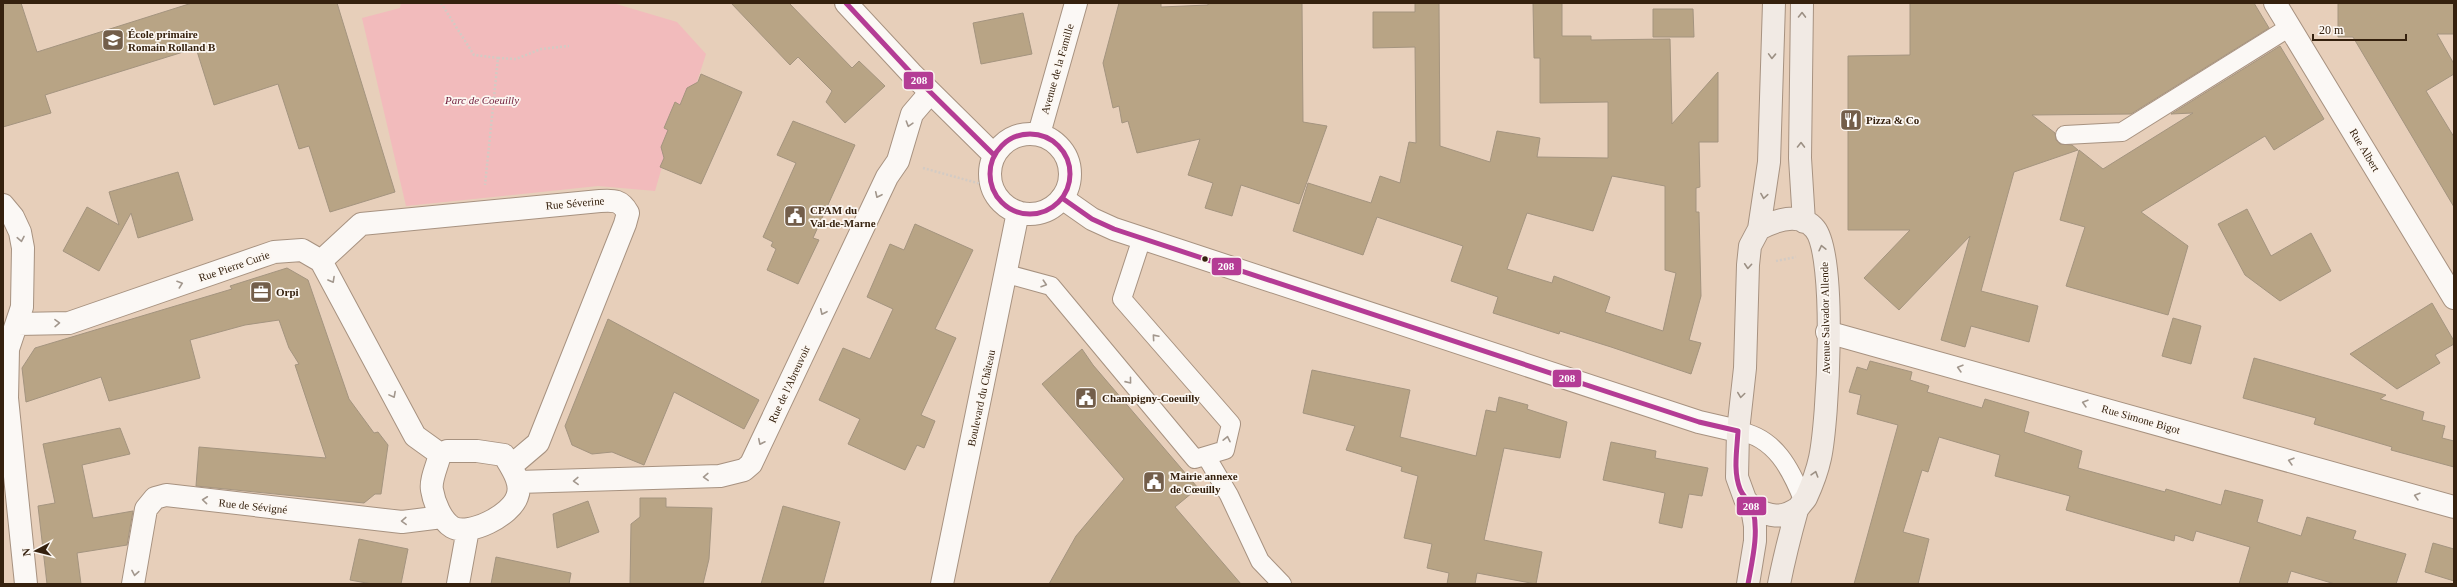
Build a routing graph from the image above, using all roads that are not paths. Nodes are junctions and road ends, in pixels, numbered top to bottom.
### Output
1 (846, 3) edge
2 (1076, 3) edge
3 (1774, 3) edge
4 (1802, 3) edge
5 (2275, 3) edge
6 (2290, 27) junction
7 (930, 93) junction
8 (1039, 134) junction
9 (2065, 135) dead end
10 (994, 155) junction
11 (1062, 198) junction
12 (3, 205) edge
13 (1018, 212) junction
14 (1804, 222) junction
15 (1759, 229) junction
16 (1142, 238) junction
17 (321, 261) junction
18 (1007, 274) junction
19 (2454, 298) edge
20 (18, 324) junction
21 (1827, 332) junction
22 (1738, 431) junction
23 (440, 454) junction
24 (1206, 456) junction
25 (515, 474) junction
26 (1801, 505) junction
27 (2454, 507) edge
28 (1752, 508) junction
29 (442, 517) junction
30 (468, 529) junction
31 (26, 584) edge
32 (133, 584) edge
33 (458, 584) edge
34 (942, 584) edge
35 (1282, 584) edge
36 (1748, 584) edge
37 (1779, 584) edge

1 - 7 street
2 - 8 street, Avenue de la Famille
3 -> 15 main road
14 -> 4 main road
5 - 6 street, Rue Albert
6 - 9 lane
6 - 19 street, Rue Albert
7 - 10 street
7 -> 25 street, Rue de l'Abreuvoir
8 - 10 street
8 - 11 street
10 - 13 street
11 - 13 street
11 - 16 street
12 -> 20 street
13 - 18 street, Boulevard du Château
14 - 15 main road
21 -> 14 main road, Avenue Salvador Allende
15 -> 22 main road
16 - 22 street
24 -> 16 lane
20 -> 17 street, Rue Pierre Curie
17 -> 23 street
17 - 25 street, Rue Séverine
18 -> 24 lane
18 - 34 street, Boulevard du Château
20 - 31 street
26 -> 21 main road, Avenue Salvador Allende
27 -> 21 street, Rue Simone Bigot
22 - 26 lane
22 - 28 main road
23 - 25 street
23 - 29 street
24 - 35 lane
25 - 30 street
26 - 28 main road
26 - 37 main road, Avenue Salvador Allende
28 - 36 main road
29 - 30 street
29 -> 32 street, Rue de Sévigné
30 - 33 street

